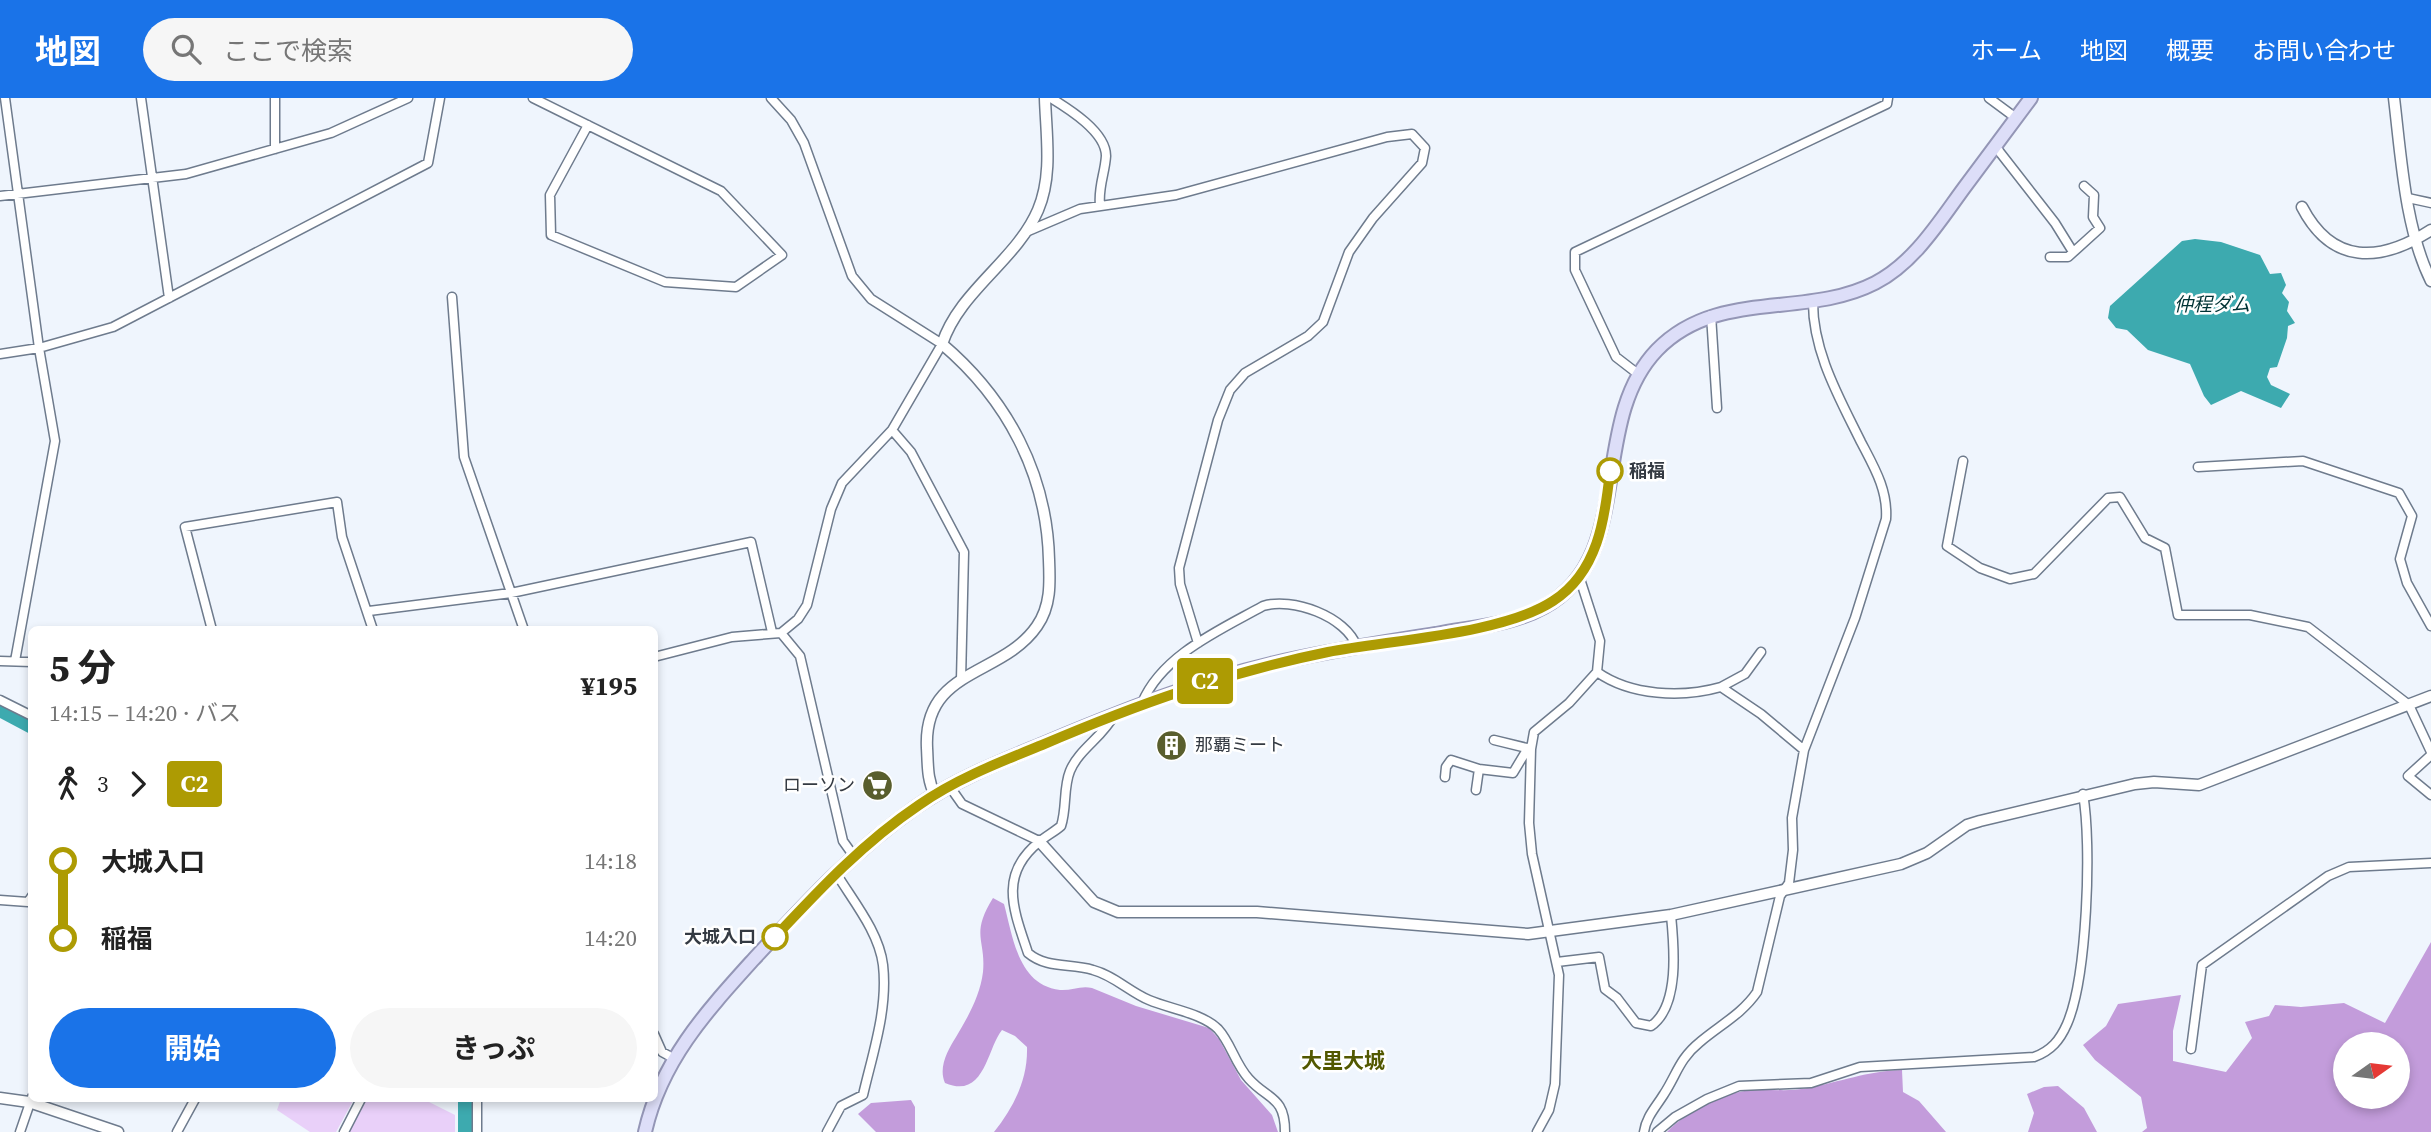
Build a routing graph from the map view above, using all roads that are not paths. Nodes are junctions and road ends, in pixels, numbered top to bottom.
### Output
1 (5, 98) edge
2 (141, 98) edge
3 (275, 98) edge
4 (408, 98) edge
5 (440, 98) edge
6 (533, 98) edge
7 (771, 98) edge
8 (1045, 98) edge
9 (1051, 98) edge
10 (1888, 98) edge
11 (1989, 98) edge
12 (2031, 98) edge
13 (2394, 98) edge
14 (2016, 118) junction
15 (588, 125) dead end
16 (1995, 146) junction
17 (275, 149) junction
18 (152, 178) junction
19 (2084, 186) dead end
20 (18, 195) junction
21 (0, 196) edge
22 (2408, 198) junction
23 (2431, 203) edge
24 (1100, 205) junction
25 (2302, 207) dead end
26 (2431, 230) edge
27 (1026, 232) junction
28 (2415, 240) junction
29 (2073, 252) junction
30 (2050, 257) dead end
31 (2431, 281) edge
32 (452, 297) dead end
33 (169, 298) junction
34 (1814, 300) junction
35 (1711, 315) junction
36 (942, 344) junction
37 (39, 348) junction
38 (0, 354) edge
39 (1639, 374) junction
40 (1717, 408) dead end
41 (892, 430) junction
42 (1963, 461) dead end
43 (2198, 467) dead end
44 (1580, 579) junction
45 (511, 593) junction
46 (369, 611) junction
47 (211, 626) edge
48 (372, 626) edge
49 (523, 626) edge
50 (2431, 626) edge
51 (777, 633) junction
52 (1198, 643) junction
53 (1357, 647) junction
54 (1761, 652) dead end
55 (658, 656) edge
56 (0, 661) edge
57 (15, 661) junction
58 (28, 662) edge
59 (1597, 672) junction
60 (961, 680) junction
61 (1721, 687) junction
62 (2431, 696) edge
63 (0, 700) edge
64 (1142, 703) junction
65 (2409, 705) junction
66 (28, 714) edge
67 (1114, 715) junction
68 (1494, 740) dead end
69 (1530, 748) junction
70 (1804, 750) junction
71 (2431, 753) edge
72 (1479, 769) junction
73 (1445, 777) dead end
74 (950, 787) junction
75 (1476, 790) dead end
76 (2083, 794) junction
77 (935, 795) junction
78 (2431, 795) edge
79 (1040, 841) junction
80 (853, 855) junction
81 (2431, 863) edge
82 (836, 873) junction
83 (1785, 889) junction
84 (0, 900) edge
85 (28, 902) edge
86 (1671, 915) junction
87 (1550, 933) junction
88 (1557, 962) junction
89 (658, 1043) edge
90 (2190, 1049) dead end
91 (673, 1058) junction
92 (658, 1093) edge
93 (0, 1098) edge
94 (28, 1099) edge
95 (29, 1102) edge
96 (38, 1102) edge
97 (193, 1102) edge
98 (359, 1102) edge
99 (477, 1102) edge
100 (654, 1102) edge
101 (20, 1132) edge
102 (118, 1132) edge
103 (177, 1132) edge
104 (344, 1132) edge
105 (477, 1132) edge
106 (646, 1132) edge
107 (827, 1132) edge
108 (1285, 1132) edge
109 (1537, 1132) edge
110 (1644, 1132) edge
111 (1657, 1132) edge

1 - 20 street
2 - 18 street
3 - 17 street
4 - 17 street
5 - 33 street
6 - 15 street
7 - 36 street
8 - 27 street
9 - 24 street
10 - 39 street
11 - 14 street
12 - 14 main road
13 - 22 street
14 - 16 main road
16 - 29 street
16 - 34 main road
17 - 18 street
18 - 20 street
18 - 33 street
19 - 29 street
20 - 21 street
20 - 37 street
22 - 23 street
22 - 28 street
24 - 27 street
24 - 52 street
25 - 28 street
26 - 28 street
27 - 36 street
28 - 31 street
29 - 30 street
32 - 45 street
33 - 37 street
34 - 35 main road
34 - 70 street
35 - 39 main road
35 - 40 street
36 - 41 street
36 - 60 street
37 - 38 street
37 - 57 street
39 - 44 main road
41 - 51 street
41 - 60 street
42 - 65 street
43 - 50 street
44 - 53 main road
44 - 59 street
45 - 46 street
45 - 49 street
45 - 51 street
46 - 47 street
46 - 48 street
51 - 55 street
51 - 80 street
52 - 53 street
52 - 64 street
53 - 64 main road
54 - 61 street
56 - 57 street
57 - 58 street
59 - 61 street
59 - 69 street
60 - 77 street
61 - 70 street
62 - 65 street
63 - 66 street
64 - 67 main road
65 - 71 street
65 - 76 street
67 - 74 main road
67 - 79 street
68 - 69 street
69 - 72 street
69 - 87 street
70 - 83 street
71 - 78 street
72 - 73 street
72 - 75 street
74 - 77 main road
74 - 79 street
76 - 83 street
76 - 111 street
77 - 80 main road
79 - 87 street
79 - 108 street
80 - 82 main road
81 - 90 street
82 - 91 main road
82 - 107 street
83 - 86 street
83 - 110 street
84 - 85 street
86 - 87 street
86 - 88 street
87 - 88 street
88 - 109 street
89 - 91 street
91 - 92 main road
93 - 94 street
95 - 101 street
96 - 102 street
97 - 103 street
98 - 104 street
99 - 105 street
100 - 106 main road

